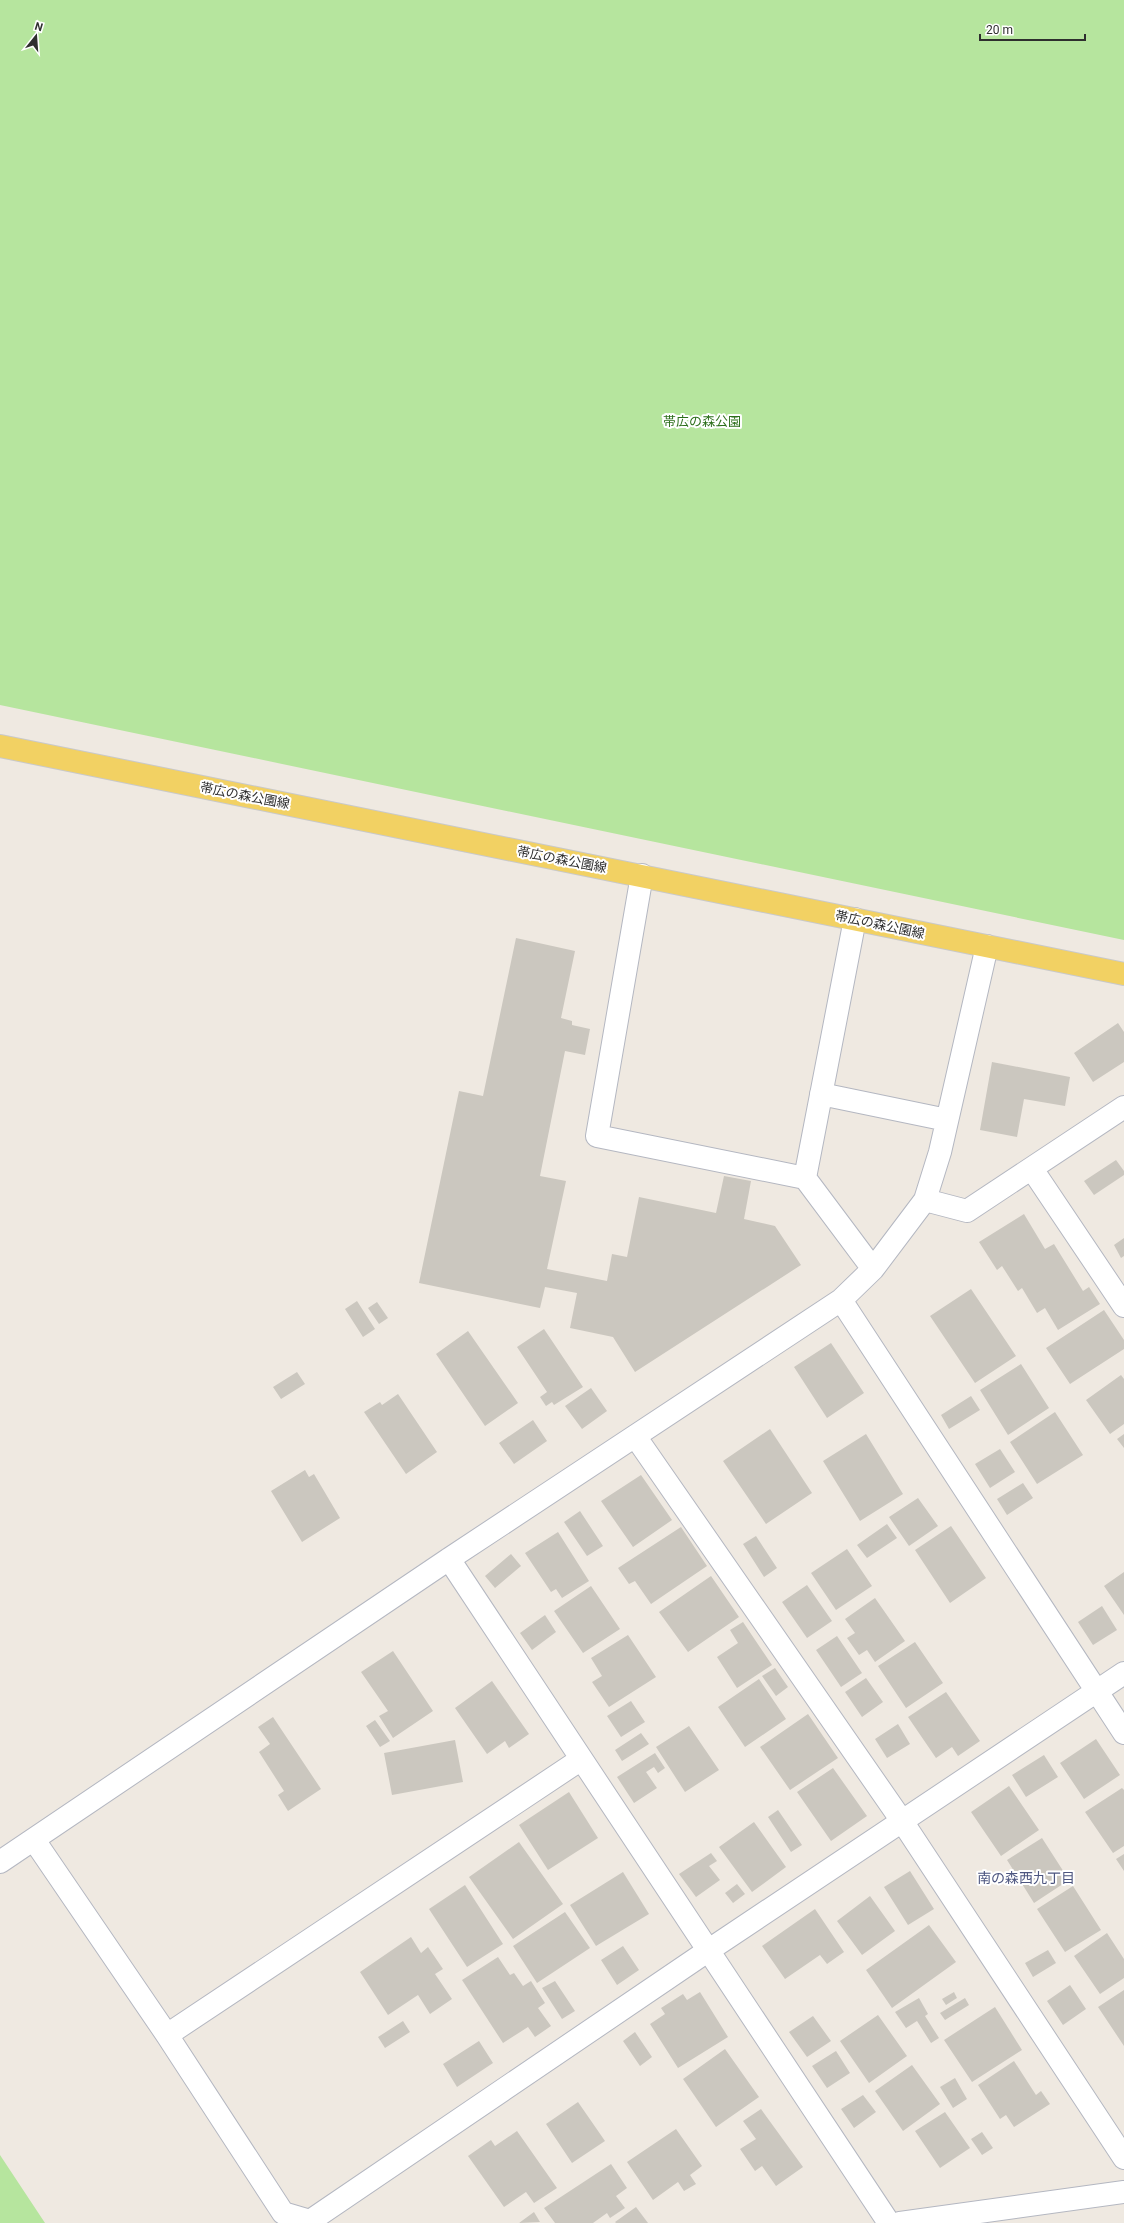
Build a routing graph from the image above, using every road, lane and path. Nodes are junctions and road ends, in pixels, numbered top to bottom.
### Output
1 (0, 746) edge
2 (642, 875) junction
3 (855, 919) junction
4 (987, 946) junction
5 (1124, 974) edge
6 (821, 1094) junction
7 (1124, 1107) edge
8 (947, 1120) junction
9 (1032, 1169) junction
10 (804, 1178) junction
11 (925, 1200) junction
12 (873, 1269) junction
13 (842, 1300) junction
14 (1124, 1306) edge
15 (635, 1436) junction
16 (449, 1559) junction
17 (1124, 1673) edge
18 (1096, 1692) junction
19 (1124, 1734) edge
20 (580, 1760) junction
21 (902, 1821) junction
22 (34, 1840) junction
23 (0, 1862) edge
24 (709, 1950) junction
25 (167, 2034) junction
26 (1124, 2158) edge
27 (1124, 2192) edge
28 (889, 2223) edge
29 (900, 2223) edge

1 - 2 main road, 帯広の森公園線
2 - 3 main road, 帯広の森公園線
2 - 10 street
3 - 4 main road, 帯広の森公園線
3 - 6 street
4 - 5 main road, 帯広の森公園線
4 - 8 street
6 - 8 street
6 - 10 street
7 - 9 street
8 - 11 street
9 - 11 street
9 - 14 street
10 - 12 street
11 - 12 street
12 - 13 street
13 - 15 street
13 - 18 street
15 - 16 street
15 - 21 street
16 - 20 street
16 - 22 street
17 - 18 street
18 - 19 street
18 - 21 street
20 - 24 street
20 - 25 street
21 - 24 street
21 - 26 street
22 - 23 street
22 - 25 street
24 - 25 street
24 - 28 street
27 - 29 street

